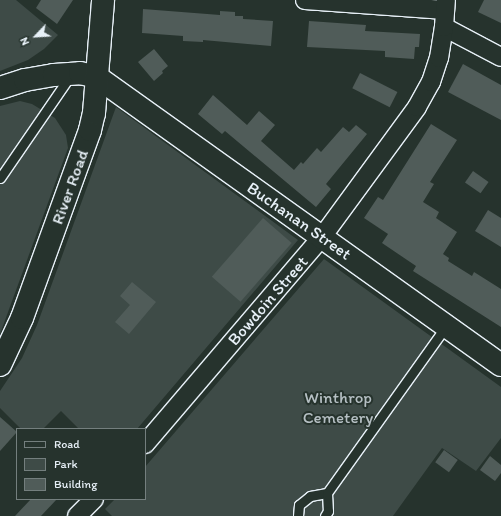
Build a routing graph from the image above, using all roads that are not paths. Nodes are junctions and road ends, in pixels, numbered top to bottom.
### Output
1 (103, 0) edge
2 (305, 0) edge
3 (445, 12) edge
4 (501, 57) edge
5 (72, 74) junction
6 (97, 77) junction
7 (0, 88) edge
8 (0, 178) edge
9 (322, 237) junction
10 (446, 326) junction
11 (0, 365) edge
12 (501, 365) edge
13 (146, 443) edge
14 (327, 493) junction
15 (93, 500) edge
16 (77, 516) edge
17 (298, 516) edge
18 (325, 516) edge

1 - 6 street, River Road
2 - 3 street
3 - 4 street
3 - 9 street, Bowdoin Street
5 - 6 street
5 - 7 street
5 - 8 lane
6 - 9 street, Buchanan Street
6 - 11 street, River Road
9 - 10 street, Buchanan Street
9 - 13 street, Bowdoin Street
10 - 12 street, Buchanan Street
10 - 14 lane
14 - 17 lane
14 - 18 lane
15 - 16 street

